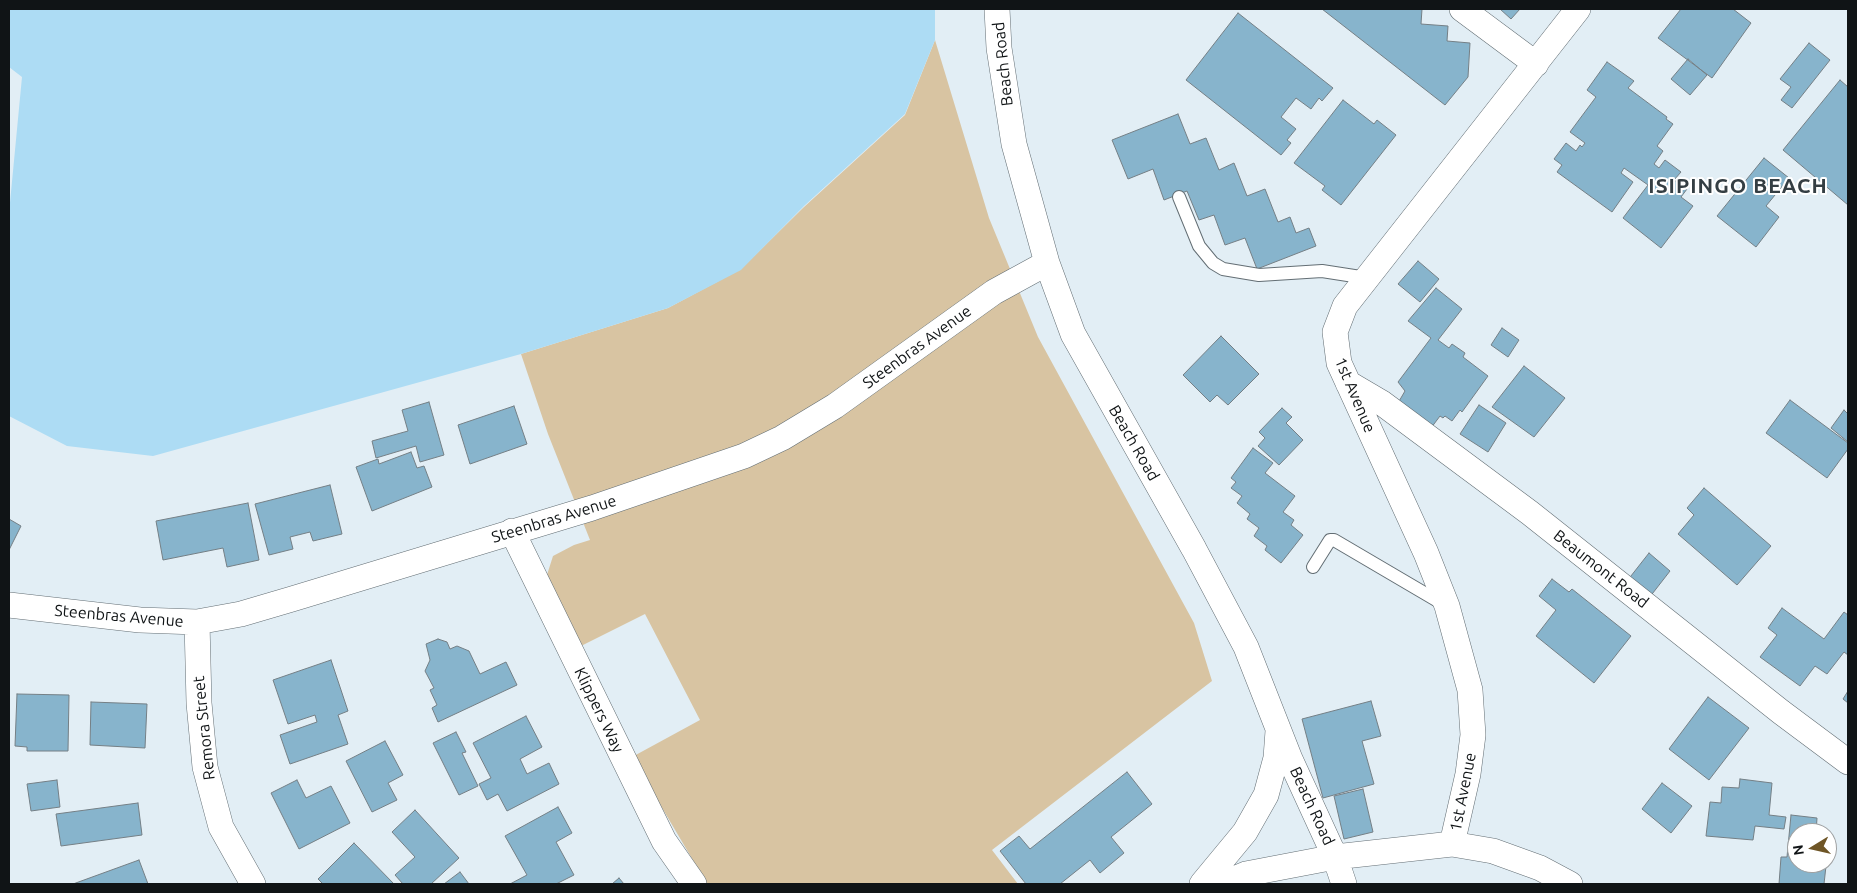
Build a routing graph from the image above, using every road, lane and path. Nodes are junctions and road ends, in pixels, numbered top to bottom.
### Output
1 (997, 9) edge
2 (1462, 9) edge
3 (1578, 9) edge
4 (1536, 64) junction
5 (1178, 196) dead end
6 (1047, 262) junction
7 (1367, 278) junction
8 (1348, 383) junction
9 (512, 531) junction
10 (1313, 567) dead end
11 (9, 605) edge
12 (1447, 606) junction
13 (197, 622) junction
14 (1278, 729) junction
15 (1848, 762) edge
16 (1452, 844) junction
17 (1335, 857) junction
18 (253, 884) edge
19 (694, 884) edge
20 (1202, 884) edge
21 (1222, 884) edge
22 (1344, 884) edge
23 (1570, 884) edge

1 - 6 street, Beach Road
2 - 4 street
3 - 4 street, 1st Avenue
4 - 7 street, 1st Avenue
5 - 7 lane
6 - 9 street, Steenbras Avenue
6 - 14 street, Beach Road
7 - 8 street, 1st Avenue
8 - 12 street, 1st Avenue
8 - 15 street, Beaumont Road
9 - 13 street, Steenbras Avenue
9 - 19 street, Klippers Way
10 - 12 lane
11 - 13 street, Steenbras Avenue
12 - 16 street, 1st Avenue
13 - 18 street, Remora Street
14 - 17 street, Beach Road
14 - 20 street
16 - 17 street
16 - 23 street
17 - 21 street
17 - 22 street, Beach Road

